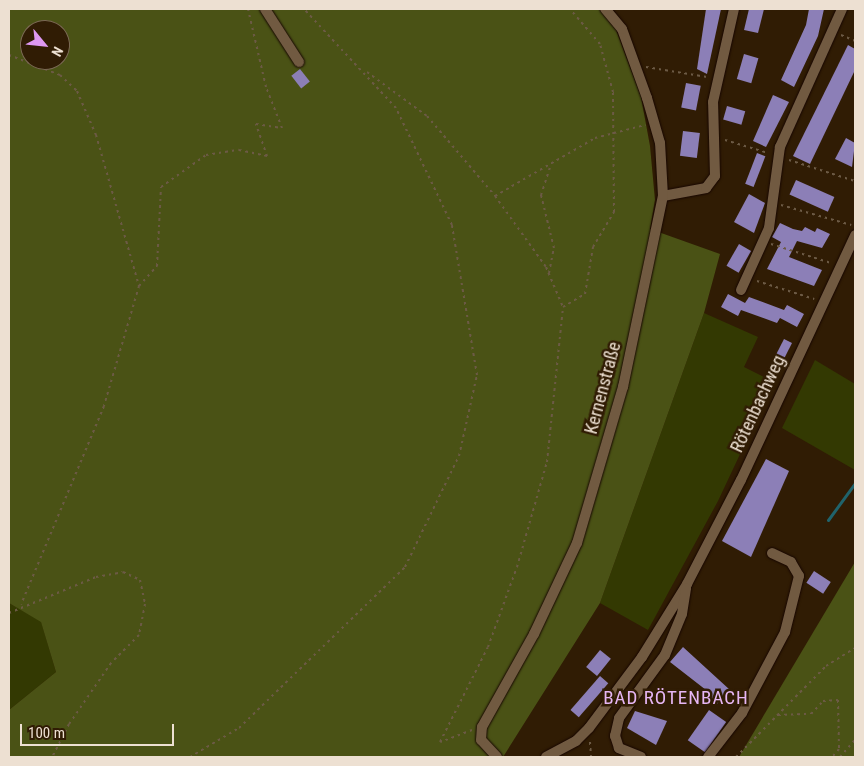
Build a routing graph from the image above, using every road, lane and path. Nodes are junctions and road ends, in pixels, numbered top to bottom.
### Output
1 (248, 9) edge
2 (265, 9) edge
3 (304, 9) edge
4 (570, 9) edge
5 (605, 9) edge
6 (734, 9) edge
7 (842, 9) edge
8 (834, 31) junction
9 (855, 41) edge
10 (9, 55) edge
11 (299, 62) dead end
12 (363, 69) junction
13 (637, 69) junction
14 (717, 80) junction
15 (654, 123) junction
16 (613, 132) junction
17 (550, 166) junction
18 (495, 196) junction
19 (663, 196) junction
20 (774, 203) junction
21 (855, 226) edge
22 (855, 235) edge
23 (763, 242) junction
24 (841, 266) junction
25 (549, 273) junction
26 (746, 278) junction
27 (139, 286) junction
28 (740, 290) dead end
29 (824, 302) junction
30 (563, 307) junction
31 (772, 553) dead end
32 (687, 584) junction
33 (21, 604) junction
34 (9, 613) edge
35 (855, 648) edge
36 (778, 715) junction
37 (482, 727) junction
38 (855, 740) edge
39 (52, 757) edge
40 (190, 757) edge
41 (497, 757) edge
42 (546, 757) edge
43 (641, 757) edge
44 (708, 757) edge
45 (736, 757) edge
46 (832, 757) edge
47 (840, 757) edge

1 - 27 path
2 - 11 street
3 - 12 path
4 - 16 path
5 - 13 street, Kernenstraße
6 - 14 street
7 - 8 street
8 - 9 path
8 - 20 street
10 - 27 path
12 - 18 path
12 - 40 path
13 - 14 path
13 - 15 street, Kernenstraße
14 - 19 street
15 - 16 path
15 - 19 street, Kernenstraße
16 - 17 path
16 - 30 path
17 - 18 path
17 - 25 path
18 - 25 path
19 - 37 street, Kernenstraße
20 - 21 path
20 - 23 street
22 - 24 street, Rötenbachweg
23 - 24 path
23 - 26 street
24 - 29 street, Rötenbachweg
25 - 30 path
26 - 28 street
26 - 29 path
27 - 33 path
29 - 32 street, Rötenbachweg
30 - 37 path
31 - 44 street
32 - 42 street, Rötenbachweg
32 - 43 street, Rötenbachweg
33 - 34 path
33 - 39 path
35 - 36 path
36 - 45 path
36 - 46 path
37 - 41 street
38 - 47 path

